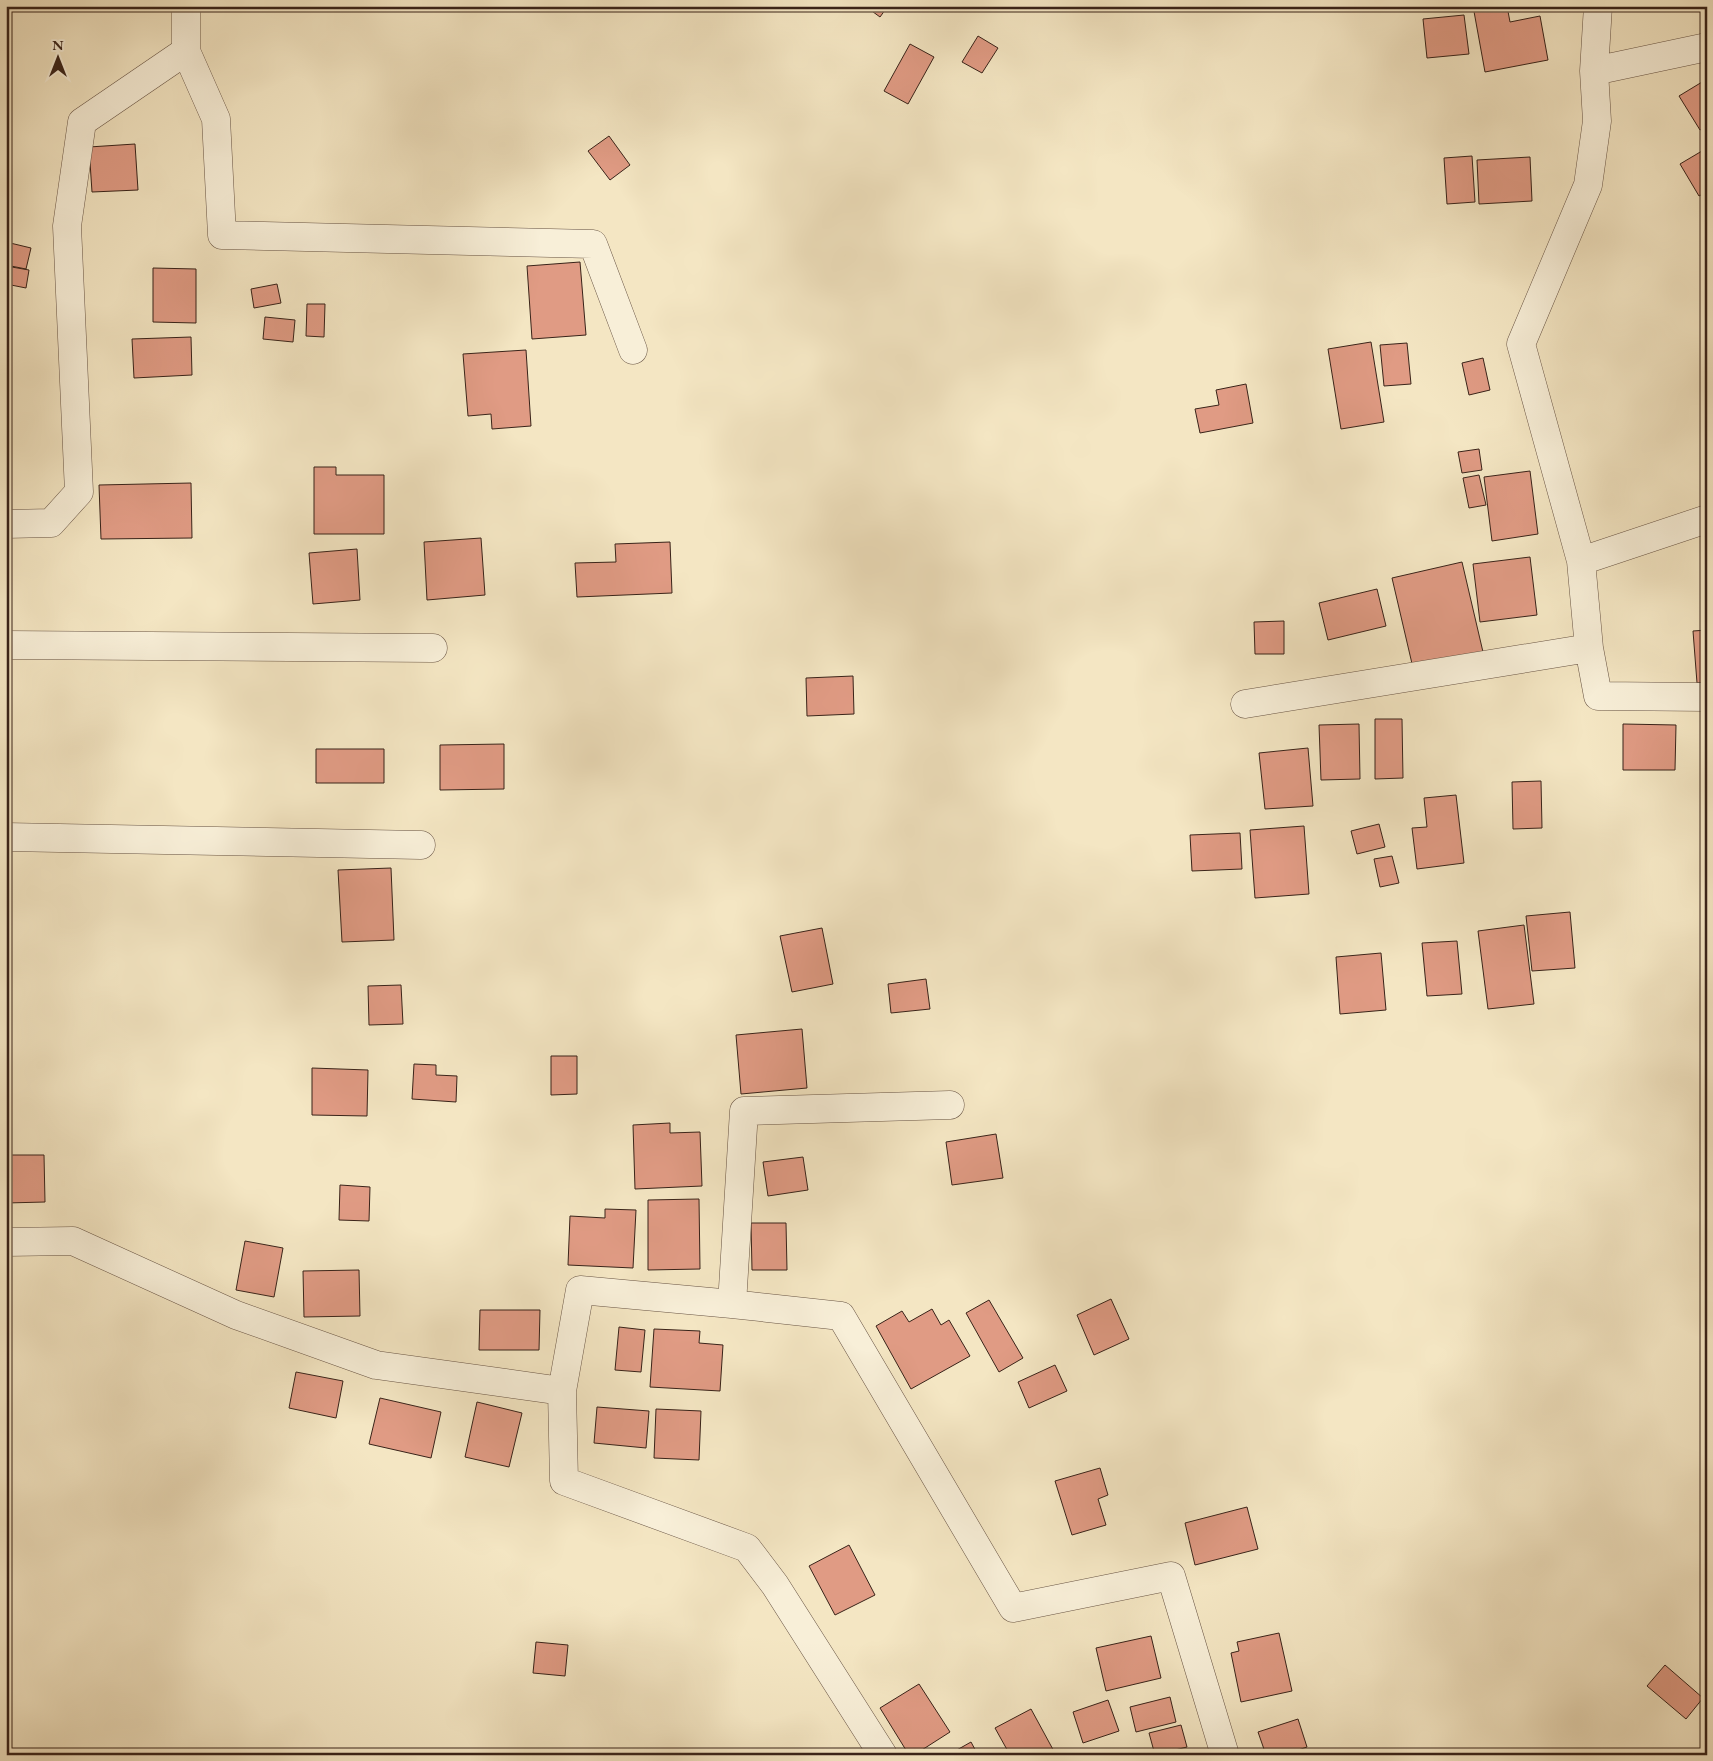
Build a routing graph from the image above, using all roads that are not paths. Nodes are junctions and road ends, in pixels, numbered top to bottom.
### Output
1 (186, 6) edge
2 (1598, 6) edge
3 (1707, 47) edge
4 (186, 51) junction
5 (1594, 72) junction
6 (632, 350) dead end
7 (1707, 520) edge
8 (6, 524) edge
9 (1581, 560) junction
10 (6, 645) edge
11 (433, 648) dead end
12 (1589, 648) junction
13 (1707, 697) edge
14 (1245, 704) dead end
15 (6, 837) edge
16 (421, 845) dead end
17 (950, 1105) dead end
18 (6, 1242) edge
19 (732, 1304) junction
20 (562, 1391) junction
21 (883, 1755) edge
22 (1225, 1755) edge

1 - 4 street
2 - 5 street
3 - 5 street
4 - 6 street
4 - 8 street
5 - 9 street
7 - 9 street
9 - 12 street
10 - 11 street
12 - 13 street
12 - 14 street
15 - 16 street
17 - 19 street
18 - 20 street
19 - 20 street
19 - 22 street
20 - 21 street

